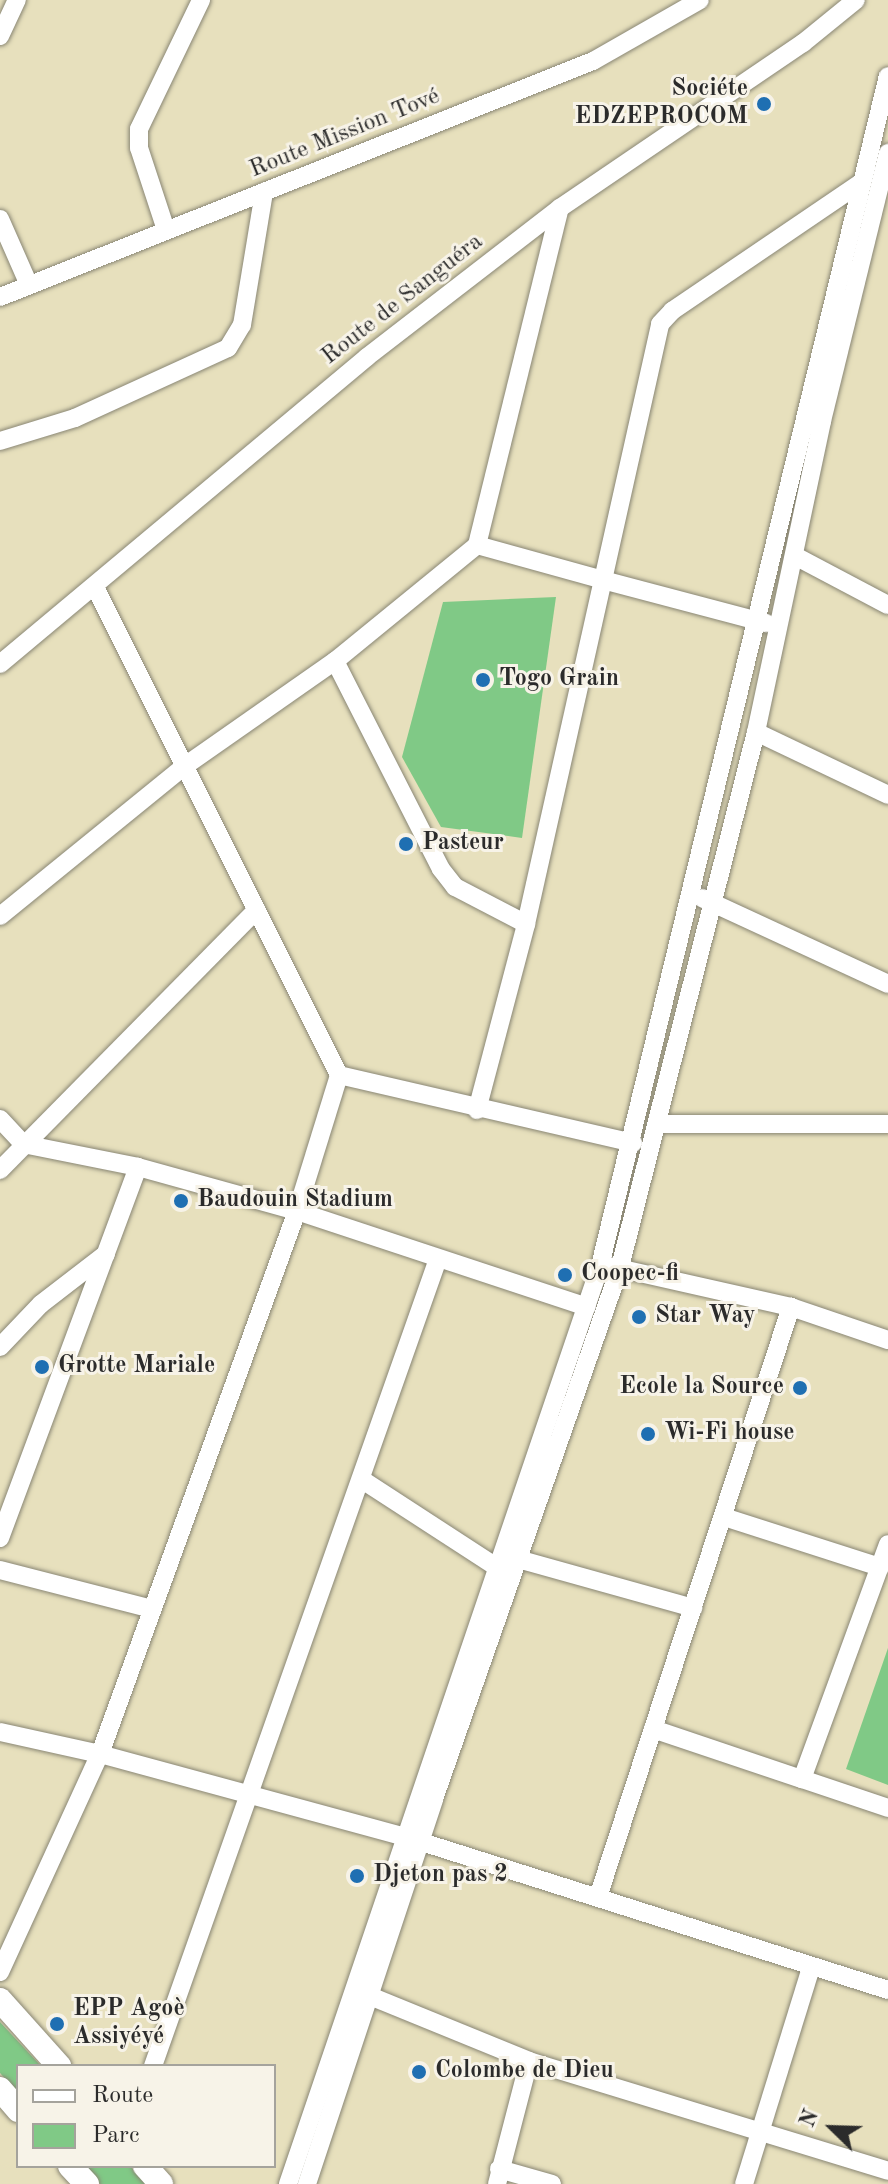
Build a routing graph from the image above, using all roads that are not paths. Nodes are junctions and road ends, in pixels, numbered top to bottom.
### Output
1 (17, 0) edge
2 (201, 0) edge
3 (700, 0) edge
4 (844, 0) edge
5 (856, 0) edge
6 (0, 36) edge
7 (803, 43) junction
8 (888, 76) edge
9 (888, 153) edge
10 (860, 183) junction
11 (264, 192) junction
12 (560, 208) junction
13 (0, 219) edge
14 (166, 230) junction
15 (29, 285) junction
16 (0, 297) edge
17 (0, 441) edge
18 (477, 545) junction
19 (795, 556) junction
20 (603, 580) junction
21 (95, 587) junction
22 (888, 605) edge
23 (757, 621) junction
24 (779, 626) junction
25 (335, 661) junction
26 (0, 664) edge
27 (756, 732) junction
28 (182, 768) junction
29 (888, 795) edge
30 (693, 895) junction
31 (711, 901) junction
32 (256, 910) junction
33 (0, 916) edge
34 (526, 924) junction
35 (888, 984) edge
36 (339, 1075) junction
37 (477, 1110) junction
38 (0, 1119) edge
39 (658, 1124) junction
40 (888, 1124) edge
41 (633, 1143) junction
42 (23, 1144) junction
43 (138, 1167) junction
44 (0, 1170) edge
45 (297, 1211) junction
46 (106, 1253) junction
47 (438, 1259) junction
48 (600, 1266) junction
49 (620, 1267) junction
50 (587, 1307) junction
51 (791, 1307) junction
52 (888, 1340) edge
53 (0, 1347) edge
54 (361, 1479) junction
55 (724, 1517) junction
56 (0, 1538) edge
57 (888, 1544) edge
58 (518, 1559) junction
59 (880, 1567) junction
60 (498, 1568) junction
61 (0, 1570) edge
62 (693, 1608) junction
63 (152, 1609) junction
64 (653, 1729) junction
65 (0, 1732) edge
66 (100, 1754) junction
67 (802, 1779) junction
68 (250, 1794) junction
69 (888, 1808) edge
70 (414, 1840) junction
71 (598, 1897) junction
72 (811, 1967) junction
73 (0, 1972) edge
74 (888, 1990) edge
75 (370, 1996) junction
76 (0, 2000) edge
77 (529, 2061) junction
78 (57, 2064) edge
79 (154, 2064) edge
80 (0, 2089) edge
81 (16, 2108) edge
82 (761, 2129) junction
83 (72, 2168) edge
84 (147, 2168) edge
85 (888, 2171) edge
86 (498, 2176) edge
87 (87, 2184) edge
88 (161, 2184) edge
89 (288, 2184) edge
90 (307, 2184) edge
91 (552, 2184) edge
92 (744, 2184) edge

1 - 6 street
2 - 14 street
3 - 11 street, Route Mission Tové
4 - 7 street
5 - 7 street, Route de Sanguéra
7 - 12 street, Route de Sanguéra
8 - 10 street
9 - 19 street
10 - 20 street
10 - 23 street
11 - 14 street, Route Mission Tové
11 - 17 street
12 - 18 street
12 - 21 street, Route de Sanguéra
13 - 15 street
14 - 15 street, Route Mission Tové
15 - 16 street, Route Mission Tové
18 - 20 street
18 - 25 street
19 - 22 street
19 - 24 street
20 - 23 street
20 - 34 street
21 - 26 street, Route de Sanguéra
21 - 28 street
23 - 24 street
23 - 30 street
24 - 27 street
25 - 28 street
25 - 34 street
27 - 29 street
27 - 31 street
28 - 32 street
28 - 33 street
30 - 31 street
30 - 41 street
31 - 35 street
31 - 39 street
32 - 36 street
32 - 42 street
34 - 37 street
36 - 37 street
36 - 45 street
37 - 41 street
38 - 42 street
39 - 40 street
39 - 49 street
41 - 48 street
42 - 43 street
42 - 44 street
43 - 45 street
43 - 46 street
45 - 47 street
45 - 63 street
46 - 53 street
46 - 56 street
47 - 50 street
47 - 54 street
48 - 49 street
48 - 50 street
49 - 51 street
49 - 58 street
50 - 60 street
51 - 52 street
51 - 55 street
54 - 60 street
54 - 68 street
55 - 59 street
55 - 62 street
57 - 59 street
58 - 62 street
58 - 70 street
59 - 67 street
60 - 70 street
61 - 63 street
62 - 64 street
63 - 66 street
64 - 67 street
64 - 71 street
65 - 66 street
66 - 68 street
66 - 73 street
67 - 69 street
68 - 70 street
68 - 79 street
70 - 71 street
70 - 75 street
70 - 89 street
71 - 72 street
72 - 74 street
72 - 82 street
75 - 77 street
75 - 90 street
76 - 78 main road
77 - 82 street
77 - 86 street
80 - 81 main road
82 - 85 street
82 - 92 street
83 - 87 main road
84 - 88 main road
86 - 91 street

